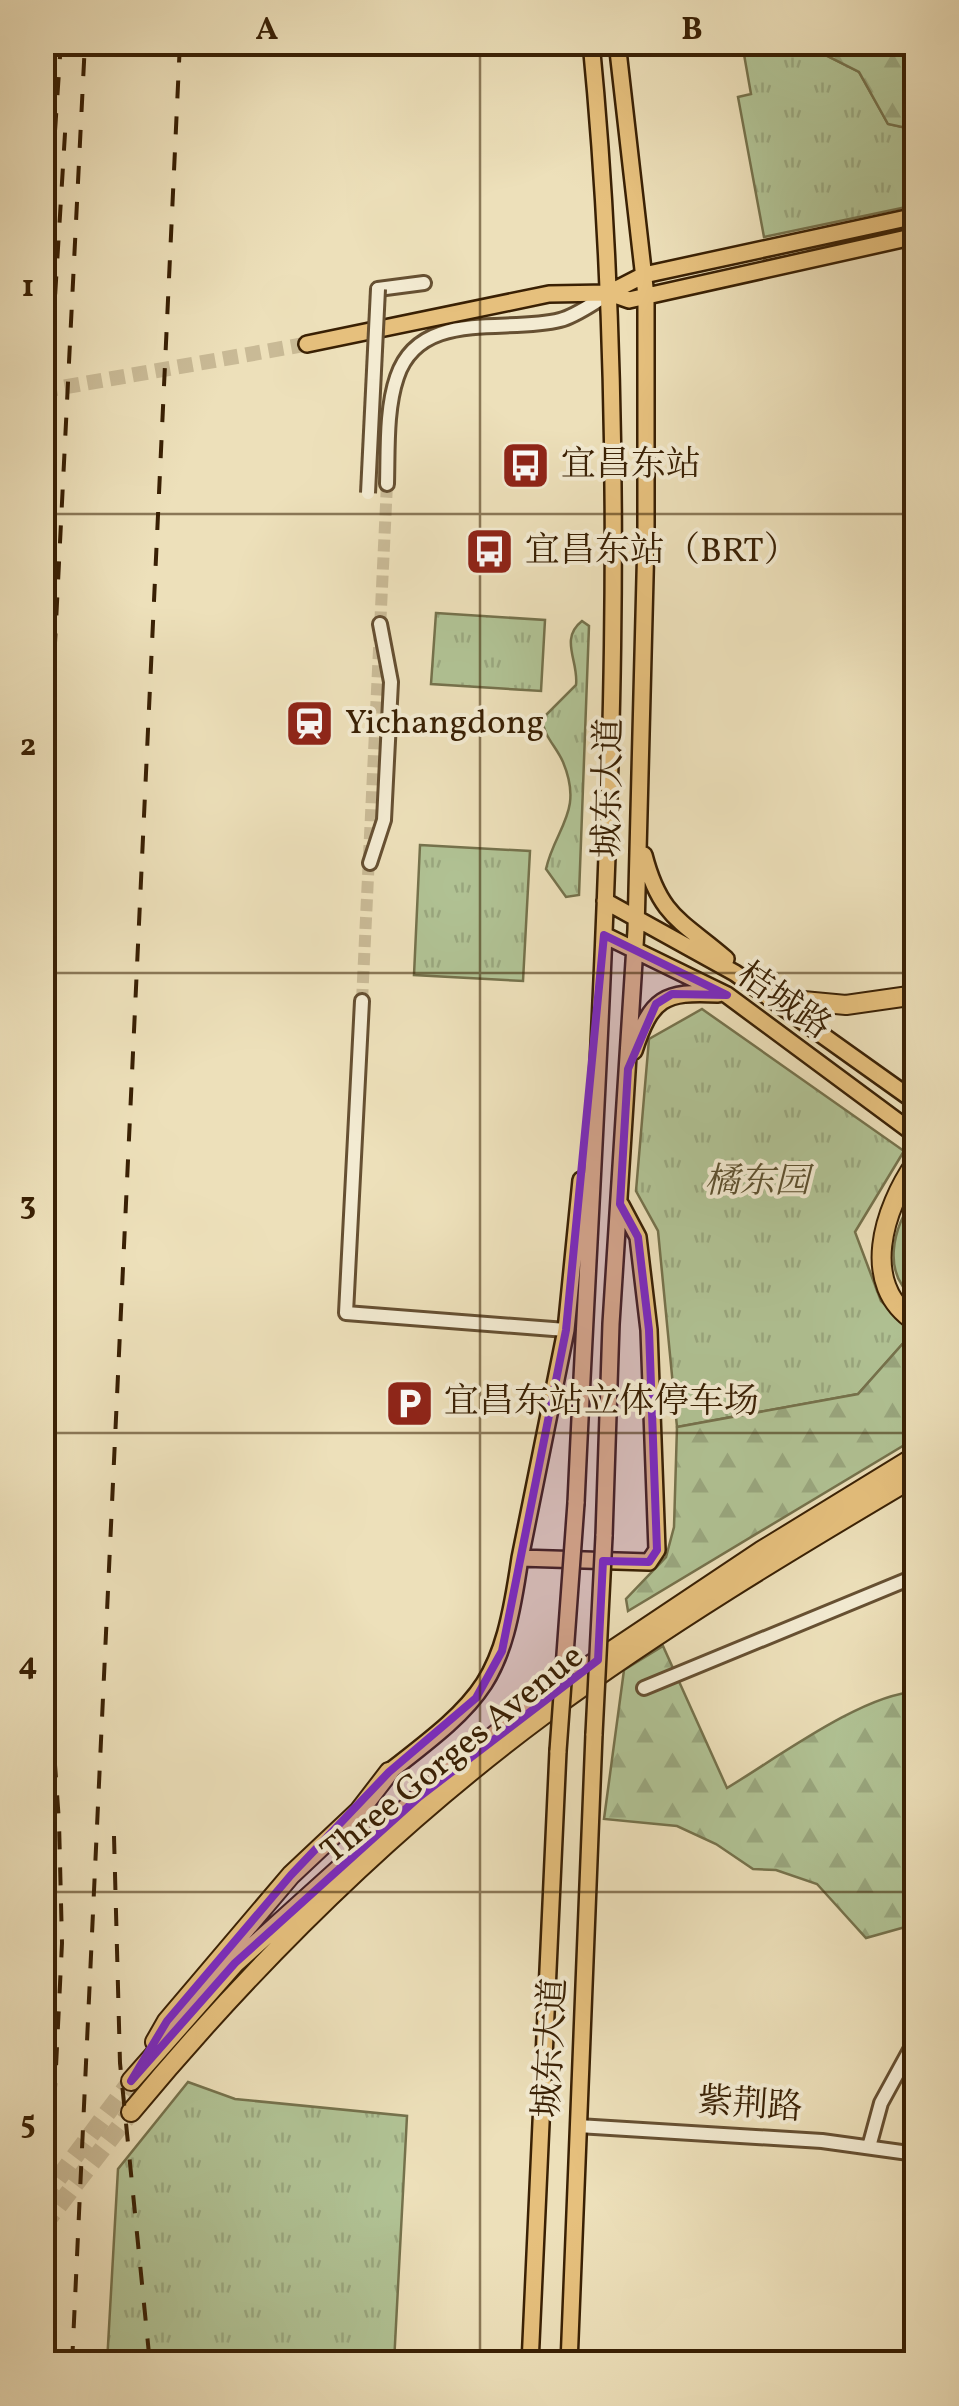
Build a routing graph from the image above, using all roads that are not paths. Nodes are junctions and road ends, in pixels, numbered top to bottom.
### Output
1 (589, 42) edge
2 (619, 48) edge
3 (916, 216) edge
4 (916, 236) edge
5 (644, 275) junction
6 (424, 283) dead end
7 (610, 294) junction
8 (646, 296) junction
9 (307, 344) tunnel mouth
10 (387, 484) tunnel mouth
11 (368, 493) dead end
12 (380, 624) dead end
13 (639, 836) junction
14 (370, 863) dead end
15 (605, 901) junction
16 (637, 916) junction
17 (604, 935) junction
18 (634, 948) junction
19 (727, 995) junction
20 (916, 995) edge
21 (771, 998) junction
22 (362, 1002) tunnel mouth
23 (598, 1012) junction
24 (628, 1069) junction
25 (916, 1102) edge
26 (916, 1136) edge
27 (913, 1174) edge
28 (620, 1204) junction
29 (916, 1313) edge
30 (916, 1322) edge
31 (566, 1330) junction
32 (916, 1456) edge
33 (916, 1476) edge
34 (520, 1558) junction
35 (916, 1576) edge
36 (644, 1688) dead end
37 (389, 1772) joint
38 (916, 2039) edge
39 (131, 2112) tunnel mouth
40 (578, 2126) junction
41 (869, 2147) junction
42 (916, 2154) edge
43 (530, 2364) edge
44 (568, 2364) edge

1 - 7 main road, 城东大道
2 - 5 main road, 城东大道
3 - 5 main road
4 - 8 main road
5 - 7 main road
5 - 8 main road, 城东大道
6 - 11 street, bridge
7 - 8 main road
7 - 9 main road
7 - 10 street
7 - 15 main road, 城东大道
8 - 13 main road, 城东大道
12 - 14 street
13 - 16 main road, 城东大道
13 - 21 main road
15 - 16 main road, 桔城路
15 - 17 main road, 城东大道
16 - 18 main road, 城东大道
16 - 21 main road, 桔城路
17 - 18 main road, 桔城路
17 - 23 main road, 城东大道
18 - 19 main road, 桔城路
18 - 24 main road, 城东大道
19 - 24 main road
19 - 26 main road, 桔城路
20 - 21 highway
21 - 25 main road, 桔城路
22 - 31 street
23 - 31 main road
23 - 43 main road, 城东大道, bridge
24 - 28 main road, 城东大道
27 - 29 highway
27 - 30 highway
28 - 34 main road
28 - 40 main road, 城东大道, bridge
31 - 34 main road
32 - 37 highway, Three Gorges Avenue
33 - 39 highway, Three Gorges Avenue
34 - 37 main road
35 - 36 street
38 - 41 street
40 - 41 street, 紫荆路
40 - 44 main road, 城东大道
41 - 42 street, 紫荆路

